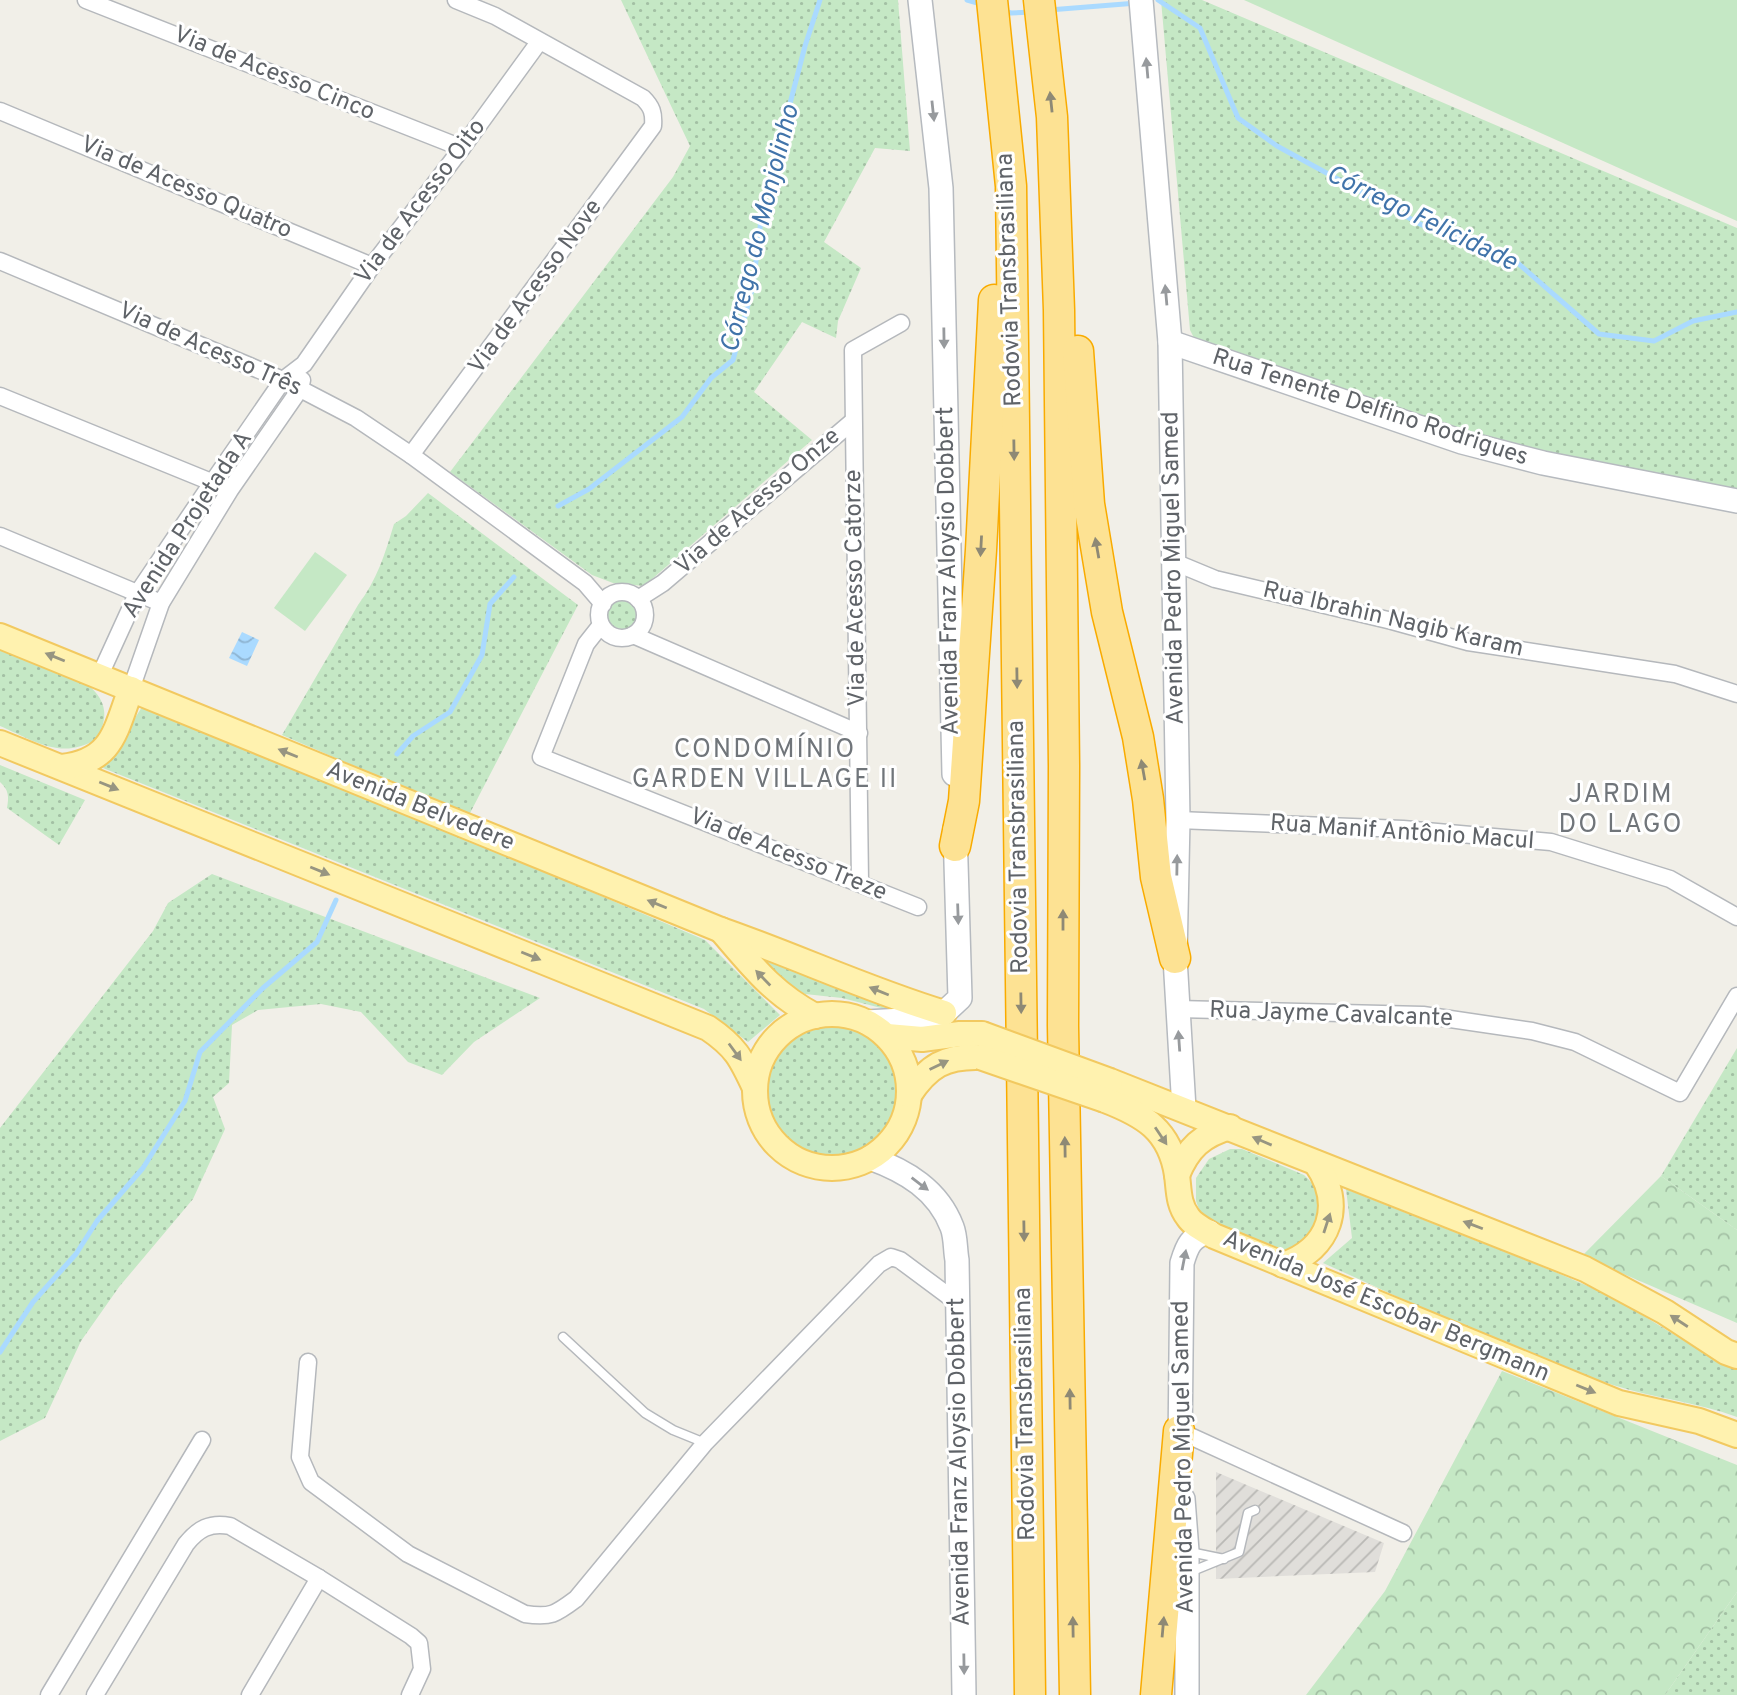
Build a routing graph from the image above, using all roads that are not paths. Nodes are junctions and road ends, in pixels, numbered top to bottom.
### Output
1 (86, 0) edge
2 (456, 0) edge
3 (919, 0) edge
4 (992, 0) edge
5 (1040, 0) edge
6 (1141, 0) edge
7 (538, 42) junction
8 (0, 111) edge
9 (462, 148) junction
10 (1053, 167) junction
11 (1011, 186) junction
12 (0, 261) edge
13 (372, 266) junction
14 (901, 323) dead end
15 (1170, 342) junction
16 (304, 364) junction
17 (284, 380) junction
18 (300, 389) junction
19 (0, 396) edge
20 (853, 421) junction
21 (411, 455) junction
22 (212, 483) junction
23 (230, 490) junction
24 (1737, 500) edge
25 (0, 536) edge
26 (1174, 562) junction
27 (137, 594) junction
28 (608, 599) junction
29 (161, 603) junction
30 (639, 618) junction
31 (605, 630) junction
32 (0, 636) edge
33 (116, 642) junction
34 (144, 653) junction
35 (100, 675) junction
36 (131, 689) junction
37 (1737, 694) edge
38 (859, 733) junction
39 (0, 743) edge
40 (62, 766) junction
41 (1178, 820) junction
42 (955, 846) junction
43 (860, 882) junction
44 (918, 907) dead end
45 (1737, 917) edge
46 (721, 930) junction
47 (1175, 958) junction
48 (1737, 996) edge
49 (1177, 1009) junction
50 (944, 1013) junction
51 (815, 1016) junction
52 (866, 1022) junction
53 (887, 1037) junction
54 (981, 1046) junction
55 (755, 1088) junction
56 (1107, 1091) junction
57 (909, 1095) junction
58 (1184, 1109) junction
59 (1230, 1127) junction
60 (870, 1158) junction
61 (1316, 1163) junction
62 (1177, 1175) junction
63 (1209, 1232) junction
64 (1283, 1265) junction
65 (958, 1303) junction
66 (562, 1337) dead end
67 (1737, 1356) edge
68 (307, 1362) dead end
69 (1179, 1431) junction
70 (1737, 1435) edge
71 (202, 1440) dead end
72 (705, 1443) junction
73 (1255, 1510) dead end
74 (1404, 1533) dead end
75 (1224, 1559) junction
76 (1187, 1562) junction
77 (319, 1578) junction
78 (49, 1695) edge
79 (94, 1695) edge
80 (250, 1695) edge
81 (410, 1695) edge
82 (964, 1695) edge
83 (1030, 1695) edge
84 (1075, 1695) edge
85 (1156, 1695) edge
86 (1187, 1695) edge

1 - 9 street, Via de Acesso Cinco
2 - 7 street
3 -> 42 main road, Avenida Franz Aloysio Dobbert
4 - 11 highway, Rodovia Transbrasiliana
10 -> 5 highway, Rodovia Transbrasiliana
15 -> 6 main road, Avenida Pedro Miguel Samed
7 - 9 street, Via de Acesso Oito
7 - 21 street, Via de Acesso Nove
8 - 13 street, Via de Acesso Quatro
9 - 13 street, Via de Acesso Oito
47 -> 10 highway
84 -> 10 highway, Rodovia Transbrasiliana
11 -> 42 highway
11 -> 83 highway, Rodovia Transbrasiliana
12 - 17 street, Via de Acesso Três
13 - 16 street, Via de Acesso Oito
14 - 20 street, Via de Acesso Catorze
15 - 24 main road, Rua Tenente Delfino Rodrigues
15 - 26 main road, Avenida Pedro Miguel Samed
16 - 17 street, Via de Acesso Oito
16 - 18 street, Via de Acesso Oito
17 - 18 street, Via de Acesso Três
17 - 22 street, Avenida Projetada A
18 - 21 street, Via de Acesso Três
18 - 23 street, Avenida Projetada A
19 - 22 street
20 - 30 street, Via de Acesso Onze
20 - 38 street, Via de Acesso Catorze
21 - 28 street, Via de Acesso Três
22 - 23 street
22 - 27 street, Avenida Projetada A
23 - 29 street, Avenida Projetada A
25 - 27 street
26 - 37 street, Rua Ibrahin Nagib Karam
26 - 41 main road, Avenida Pedro Miguel Samed
27 - 29 street
27 - 33 street, Avenida Projetada A
28 - 30 street
28 - 31 street
29 - 34 street, Avenida Projetada A
30 - 31 street
30 - 38 street
31 - 43 street, Via de Acesso Treze
35 -> 32 main road, Avenida Belvedere
33 - 34 street
33 - 35 street, Avenida Projetada A
34 - 36 street, Avenida Projetada A
35 - 36 main road, Avenida Belvedere
36 - 40 main road
46 -> 36 main road, Avenida Belvedere
38 - 43 street, Via de Acesso Catorze
39 - 40 main road
40 -> 55 main road
41 - 45 street, Rua Manif Antônio Macul
47 -> 41 main road, Avenida Pedro Miguel Samed
42 -> 50 main road, Avenida Franz Aloysio Dobbert
43 - 44 street, Via de Acesso Treze
50 -> 46 main road
51 -> 46 main road, Avenida Belvedere
47 - 49 main road, Avenida Pedro Miguel Samed
48 - 49 street, Rua Jayme Cavalcante
58 -> 49 main road, Avenida Pedro Miguel Samed
50 - 52 main road
51 - 52 main road
51 - 55 main road
52 - 53 main road
53 - 54 main road
53 - 57 main road
54 - 56 main road, bridge
57 -> 54 main road
55 - 60 main road
56 - 58 main road
56 -> 62 main road, Avenida José Escobar Bergmann
57 - 60 main road
58 - 59 main road
61 -> 59 main road
59 - 62 main road
60 -> 65 main road, Avenida Franz Aloysio Dobbert
64 -> 61 main road
67 -> 61 main road
62 - 63 main road, Avenida José Escobar Bergmann
63 - 64 main road, Avenida José Escobar Bergmann
69 -> 63 main road, Avenida Pedro Miguel Samed
64 -> 70 main road, Avenida José Escobar Bergmann
65 - 72 street
65 -> 82 main road, Avenida Franz Aloysio Dobbert
66 - 72 lane
68 - 72 street
69 - 74 street
69 - 76 main road, Avenida Pedro Miguel Samed
85 -> 69 highway
71 - 78 street
73 - 75 lane
75 - 76 lane
75 - 76 lane
76 - 86 main road, Avenida Pedro Miguel Samed
77 - 79 street
77 - 80 street
77 - 81 street

